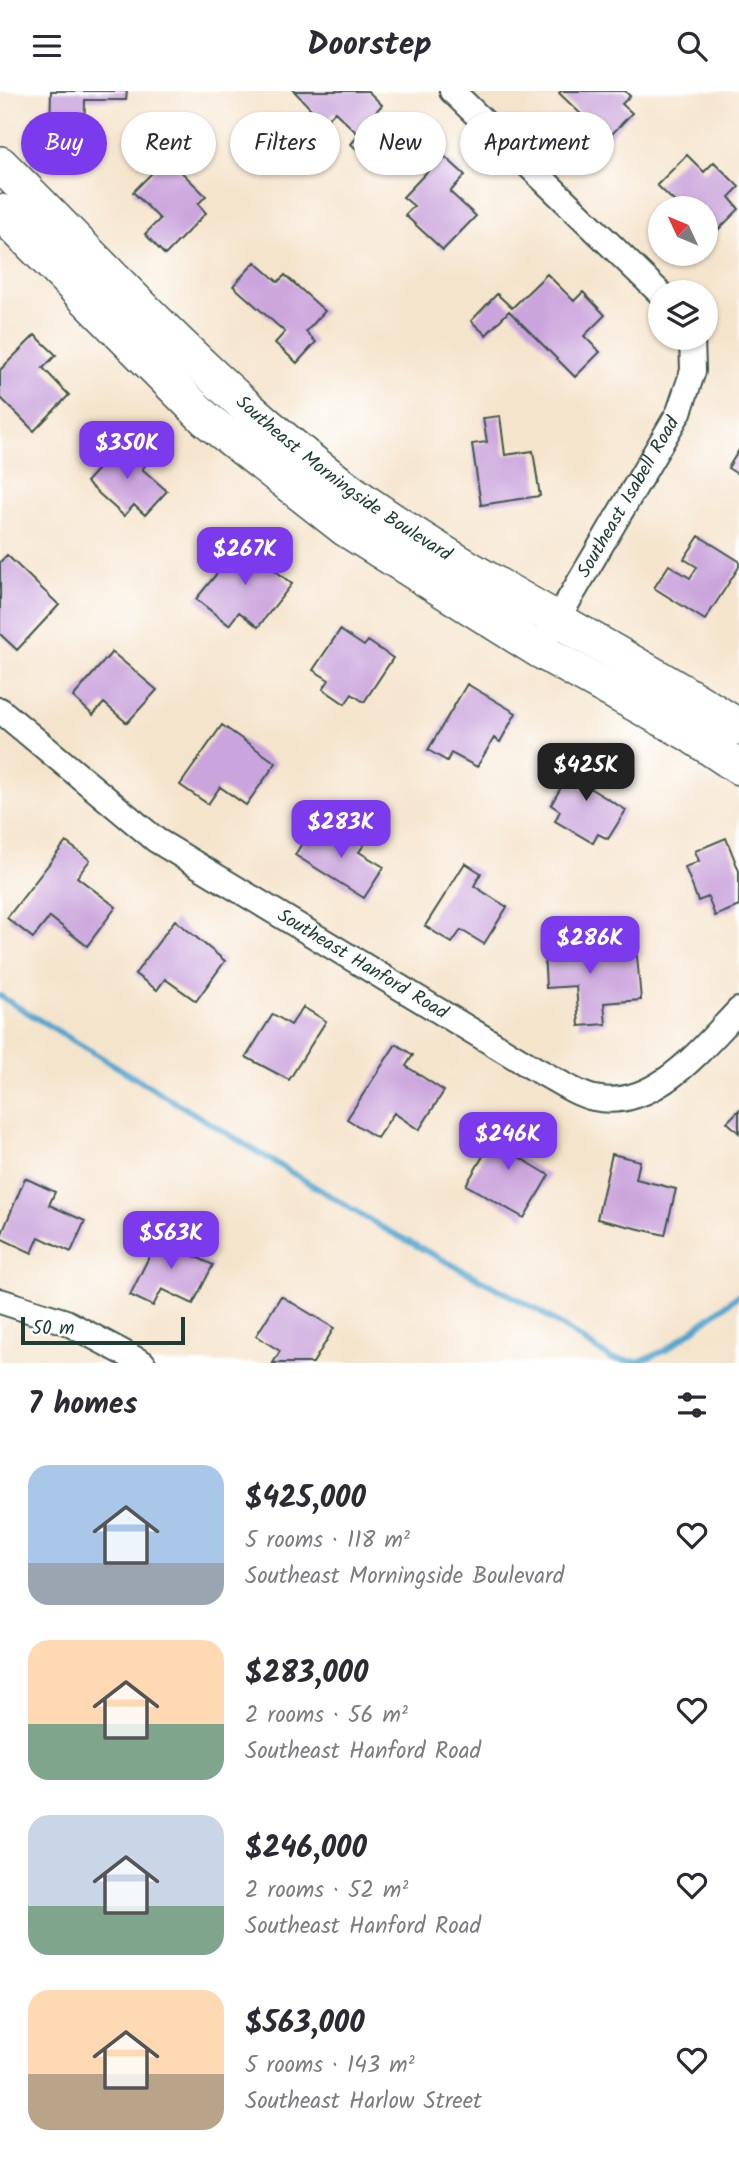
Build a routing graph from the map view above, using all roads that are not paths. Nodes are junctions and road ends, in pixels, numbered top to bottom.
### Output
1 (452, 91) edge
2 (0, 163) edge
3 (0, 212) edge
4 (648, 281) edge
5 (693, 350) edge
6 (559, 619) junction
7 (539, 649) junction
8 (0, 710) edge
9 (739, 727) edge
10 (739, 767) edge
11 (739, 1010) edge
12 (0, 1301) edge
13 (144, 1363) edge

1 - 4 street
2 - 6 street, Southeast Morningside Boulevard
3 - 7 street, Southeast Morningside Boulevard
5 - 6 street, Southeast Isabell Road
6 - 7 street, Southeast Isabell Road
6 - 9 street, Southeast Morningside Boulevard
7 - 10 street, Southeast Morningside Boulevard
8 - 11 street, Southeast Hanford Road
12 - 13 street

